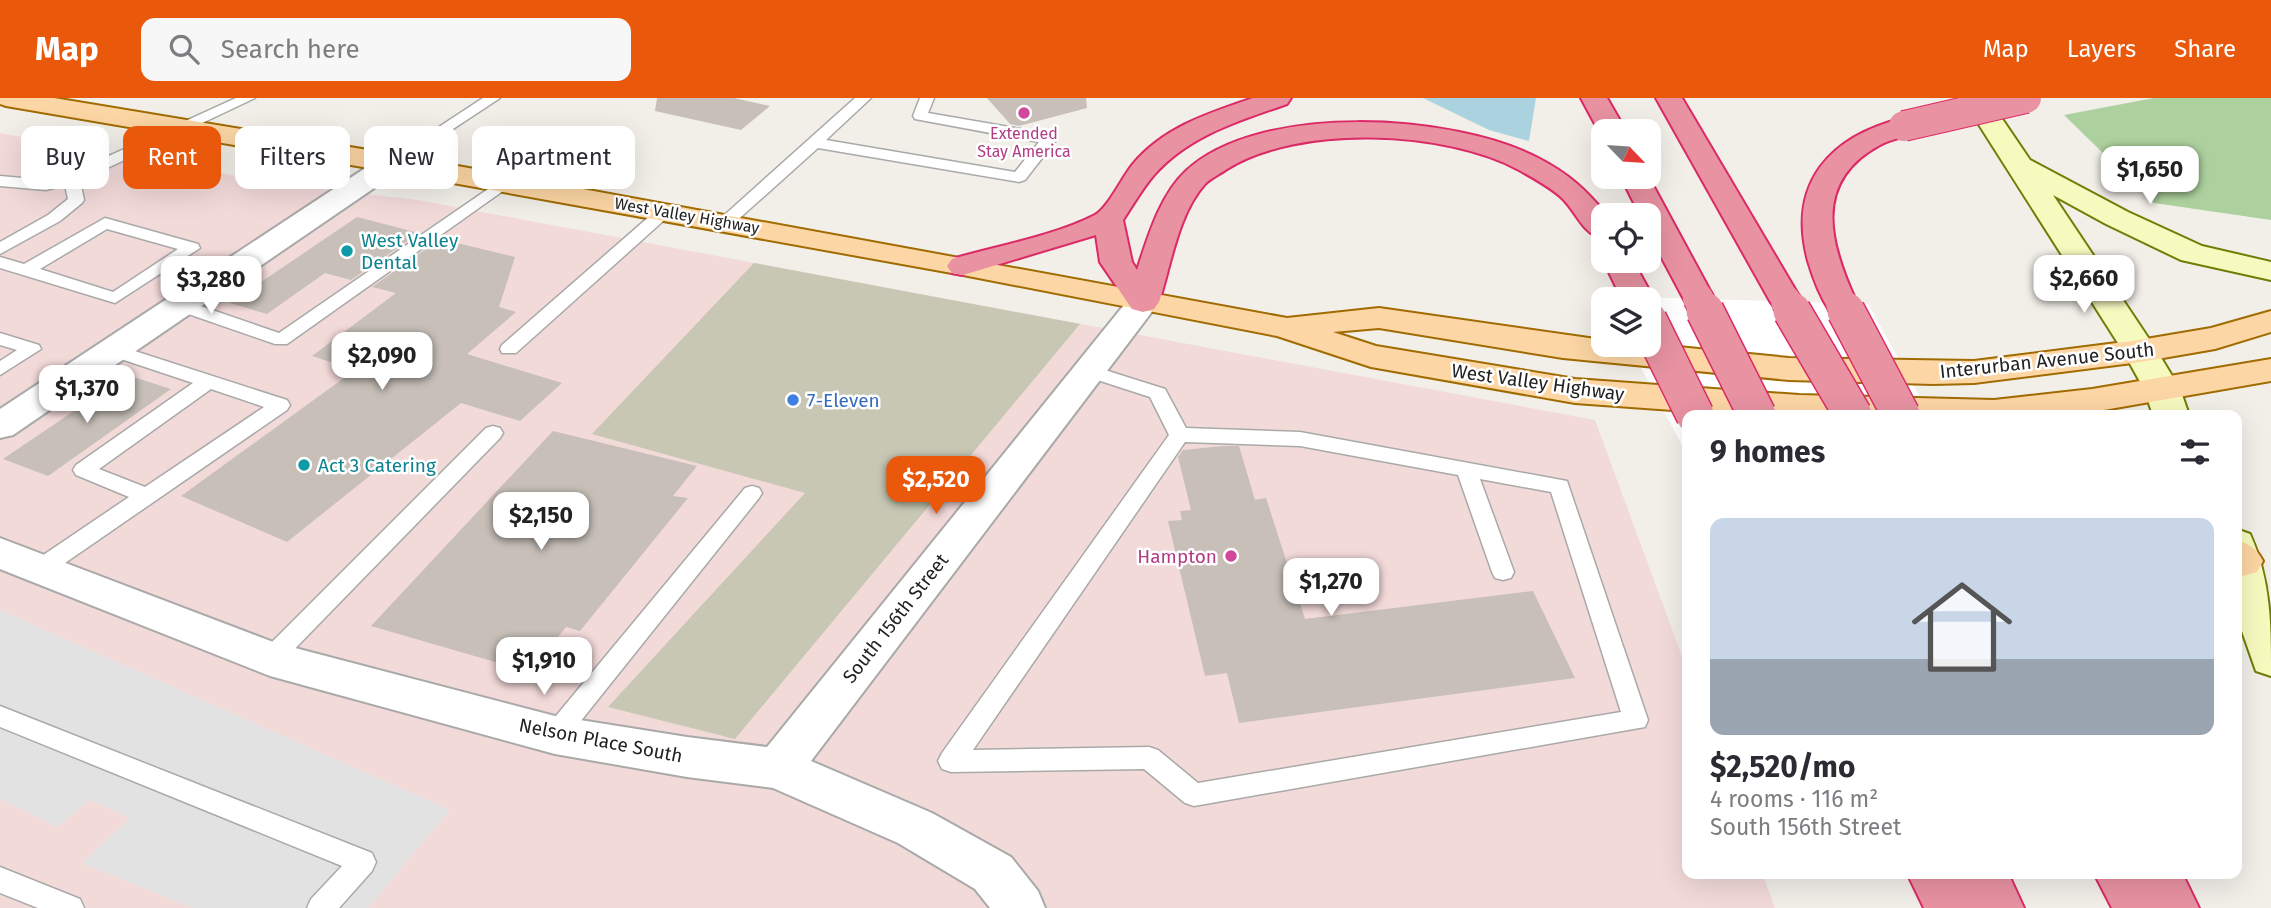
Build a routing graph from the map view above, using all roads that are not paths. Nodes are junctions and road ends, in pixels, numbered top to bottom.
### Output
1 (6, 98) edge
2 (248, 98) edge
3 (493, 98) edge
4 (864, 98) edge
5 (927, 98) edge
6 (1278, 98) edge
7 (1594, 98) edge
8 (1669, 98) edge
9 (1975, 98) edge
10 (2026, 98) edge
11 (1605, 119) edge
12 (173, 126) edge
13 (189, 126) edge
14 (450, 126) edge
15 (221, 134) edge
16 (816, 143) junction
17 (364, 158) edge
18 (2022, 167) junction
19 (0, 181) edge
20 (364, 182) edge
21 (21, 183) edge
22 (74, 189) edge
23 (495, 189) edge
24 (538, 189) edge
25 (1641, 189) edge
26 (665, 211) junction
27 (1591, 215) edge
28 (1108, 220) junction
29 (726, 222) junction
30 (0, 249) edge
31 (0, 261) edge
32 (962, 266) junction
33 (26, 270) junction
34 (2271, 271) edge
35 (1143, 302) junction
36 (180, 305) junction
37 (2271, 321) edge
38 (1283, 327) junction
39 (0, 339) edge
40 (1661, 346) edge
41 (509, 349) dead end
42 (113, 350) junction
43 (2140, 351) junction
44 (1777, 368) joint
45 (0, 369) edge
46 (2271, 370) edge
47 (1089, 371) junction
48 (209, 381) junction
49 (2167, 402) edge
50 (1693, 410) edge
51 (1754, 410) edge
52 (1850, 410) edge
53 (1877, 410) edge
54 (1898, 410) edge
55 (2029, 410) edge
56 (0, 426) edge
57 (493, 433) dead end
58 (1179, 435) junction
59 (1466, 469) junction
60 (752, 494) dead end
61 (146, 496) junction
62 (0, 553) edge
63 (2242, 563) edge
64 (41, 568) junction
65 (1503, 572) dead end
66 (270, 659) junction
67 (2271, 659) edge
68 (0, 716) edge
69 (555, 735) junction
70 (778, 768) junction
71 (1935, 879) edge
72 (1985, 879) edge
73 (2122, 879) edge
74 (2159, 879) edge
75 (0, 880) edge
76 (69, 908) edge
77 (321, 908) edge
78 (1020, 908) edge
79 (1950, 908) edge
80 (1999, 908) edge
81 (2139, 908) edge
82 (2174, 908) edge

1 - 12 main road, West Valley Highway
2 - 13 lane
3 - 14 lane
4 - 16 lane
5 - 16 lane
6 - 28 highway
7 - 11 highway
8 - 52 highway, bridge
9 - 18 main road
10 - 54 highway, bridge
15 - 17 main road, West Valley Highway
16 - 29 lane
18 - 34 main road
18 - 43 main road
19 - 21 lane
20 - 36 street
22 - 30 lane
23 - 36 lane
24 - 26 main road, West Valley Highway
25 - 51 highway, bridge
26 - 29 main road, West Valley Highway
26 - 41 lane
27 - 35 highway
28 - 32 highway
28 - 35 highway
29 - 32 main road, West Valley Highway
31 - 33 lane
32 - 35 main road, West Valley Highway
33 - 33 lane
35 - 38 main road, West Valley Highway
35 - 47 street, South 156th Street
36 - 42 street
37 - 43 main road, Interurban Avenue South
38 - 44 main road, West Valley Highway
38 - 53 main road, West Valley Highway
39 - 45 lane
40 - 50 highway, bridge
42 - 48 lane
42 - 56 street
43 - 44 main road, Interurban Avenue South
43 - 49 main road
46 - 49 main road
47 - 58 lane
47 - 70 street, South 156th Street
48 - 61 lane
48 - 61 lane
49 - 55 main road
57 - 66 lane
58 - 59 lane
58 - 59 lane
59 - 65 lane
60 - 69 lane
61 - 64 lane
62 - 64 street, Nelson Place South
63 - 67 main road
64 - 66 street, Nelson Place South
66 - 69 street, Nelson Place South
68 - 77 lane
69 - 70 street, Nelson Place South
70 - 78 street, Nelson Place South
71 - 79 highway
72 - 80 highway
73 - 81 highway
74 - 82 highway
75 - 76 lane

